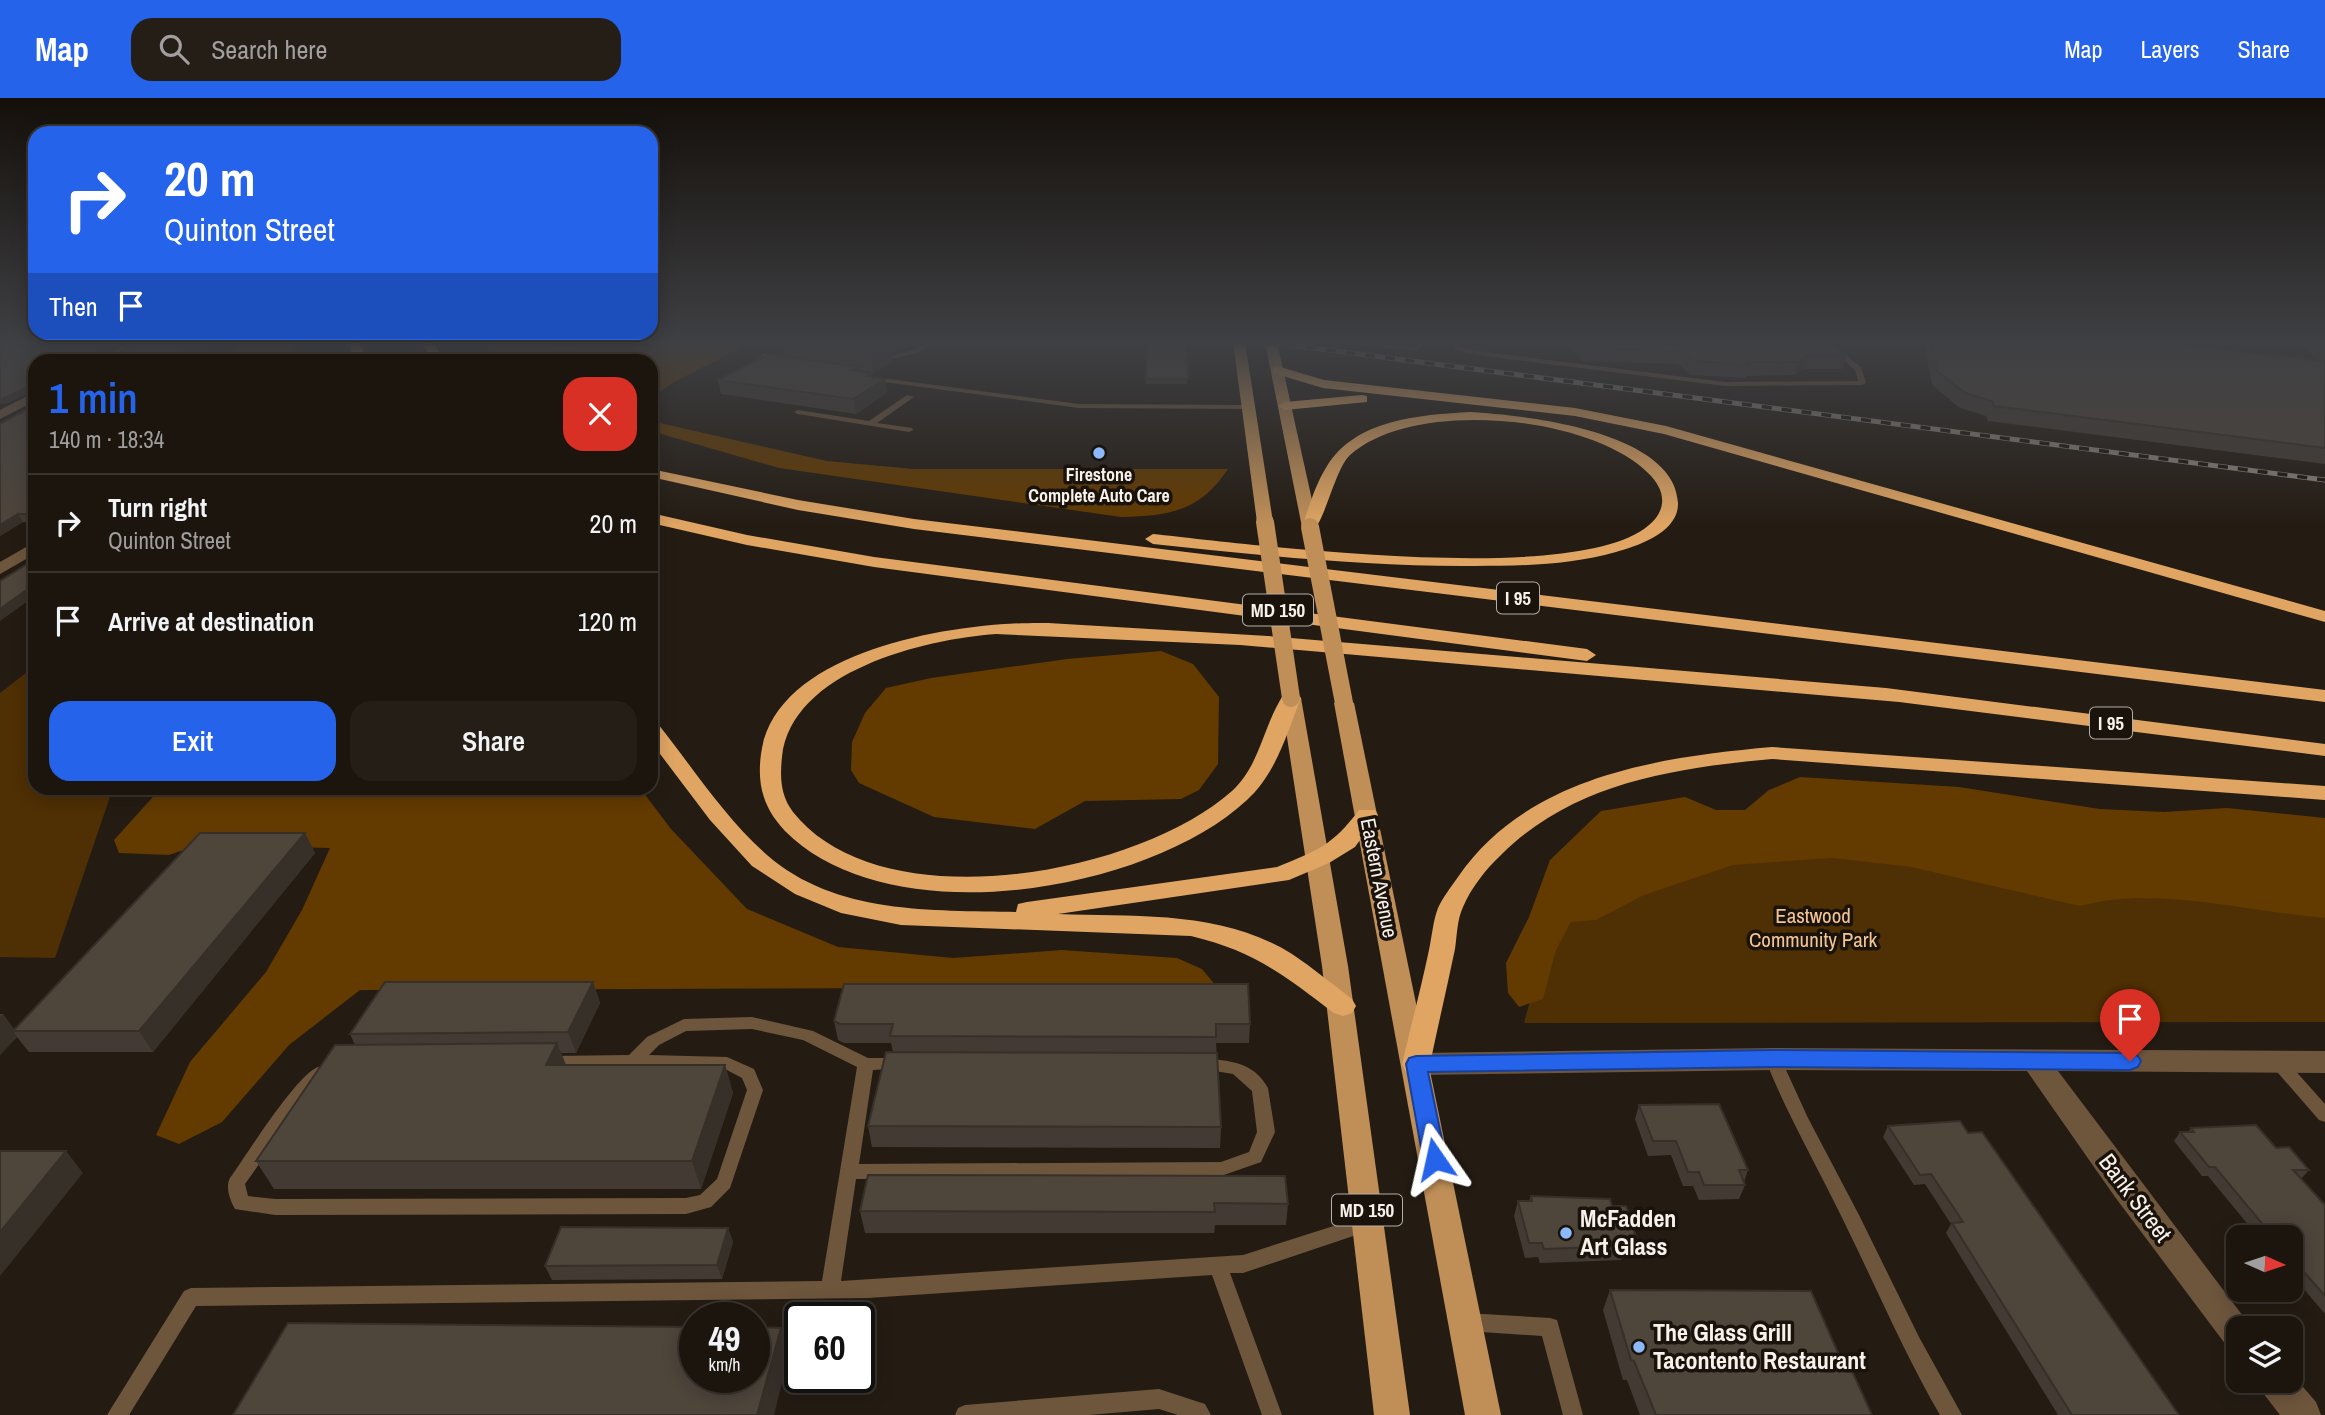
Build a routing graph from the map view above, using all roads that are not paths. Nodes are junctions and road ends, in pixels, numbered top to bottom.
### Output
1 (21, 403) edge
2 (900, 403) edge
3 (1060, 403) edge
4 (1265, 403) edge
5 (1267, 403) edge
6 (1302, 403) edge
7 (1502, 403) edge
8 (1266, 407) junction
9 (797, 412) edge
10 (0, 415) edge
11 (870, 424) junction
12 (909, 430) dead end
13 (658, 475) edge
14 (713, 488) junction
15 (658, 521) edge
16 (1310, 527) junction
17 (28, 551) edge
18 (0, 569) edge
19 (2325, 617) edge
20 (1898, 696) junction
21 (2325, 696) edge
22 (1291, 698) junction
23 (658, 737) edge
24 (2325, 750) edge
25 (2325, 793) edge
26 (1367, 815) junction
27 (1321, 859) junction
28 (959, 919) junction
29 (1343, 1006) junction
30 (1773, 1059) junction
31 (2034, 1060) junction
32 (633, 1061) junction
33 (537, 1062) edge
34 (2278, 1062) junction
35 (2325, 1062) edge
36 (866, 1064) junction
37 (921, 1064) edge
38 (1180, 1064) edge
39 (1416, 1064) junction
40 (335, 1067) edge
41 (2325, 1115) edge
42 (848, 1172) junction
43 (1368, 1223) junction
44 (1218, 1266) junction
45 (830, 1289) junction
46 (2226, 1318) edge
47 (1465, 1322) junction
48 (2285, 1393) edge
49 (117, 1415) edge
50 (965, 1415) edge
51 (1200, 1415) edge
52 (1272, 1415) edge
53 (1392, 1415) edge
54 (1483, 1415) edge
55 (1573, 1415) edge
56 (1952, 1415) edge
57 (2303, 1415) edge

1 - 10 street
2 - 11 lane
3 - 8 lane
4 - 8 main road, Eastern Avenue / MD 150
5 - 8 main road, Eastern Avenue / MD 150
6 - 8 highway
7 - 19 highway
8 - 16 main road, Eastern Avenue / MD 150
8 - 22 main road, Eastern Avenue / MD 150, bridge
9 - 11 lane
11 - 12 lane
13 - 14 highway, I 95
14 - 16 highway
14 - 21 highway, I 95
15 - 20 highway, I 95
16 - 26 main road, Eastern Avenue / MD 150, bridge
17 - 18 street
20 - 22 highway
20 - 24 highway, I 95
22 - 27 main road, Eastern Avenue / MD 150
23 - 28 highway
25 - 39 highway
26 - 27 highway
26 - 39 main road, Eastern Avenue / MD 150
27 - 28 highway
27 - 29 main road, Eastern Avenue / MD 150
28 - 29 highway
29 - 43 main road, Eastern Avenue / MD 150
30 - 31 street
30 - 39 street
30 - 56 lane
31 - 34 street
31 - 46 street, Bank Street
32 - 33 lane
32 - 36 lane
32 - 40 lane
34 - 35 street
34 - 41 lane
36 - 37 lane
36 - 42 lane
38 - 42 lane
39 - 47 main road, Eastern Avenue / MD 150
42 - 45 lane
43 - 44 lane
43 - 53 main road, Eastern Avenue / MD 150
44 - 45 lane
44 - 52 lane
45 - 49 lane
47 - 54 main road, Eastern Avenue / MD 150
47 - 55 lane
48 - 57 street
50 - 51 lane

